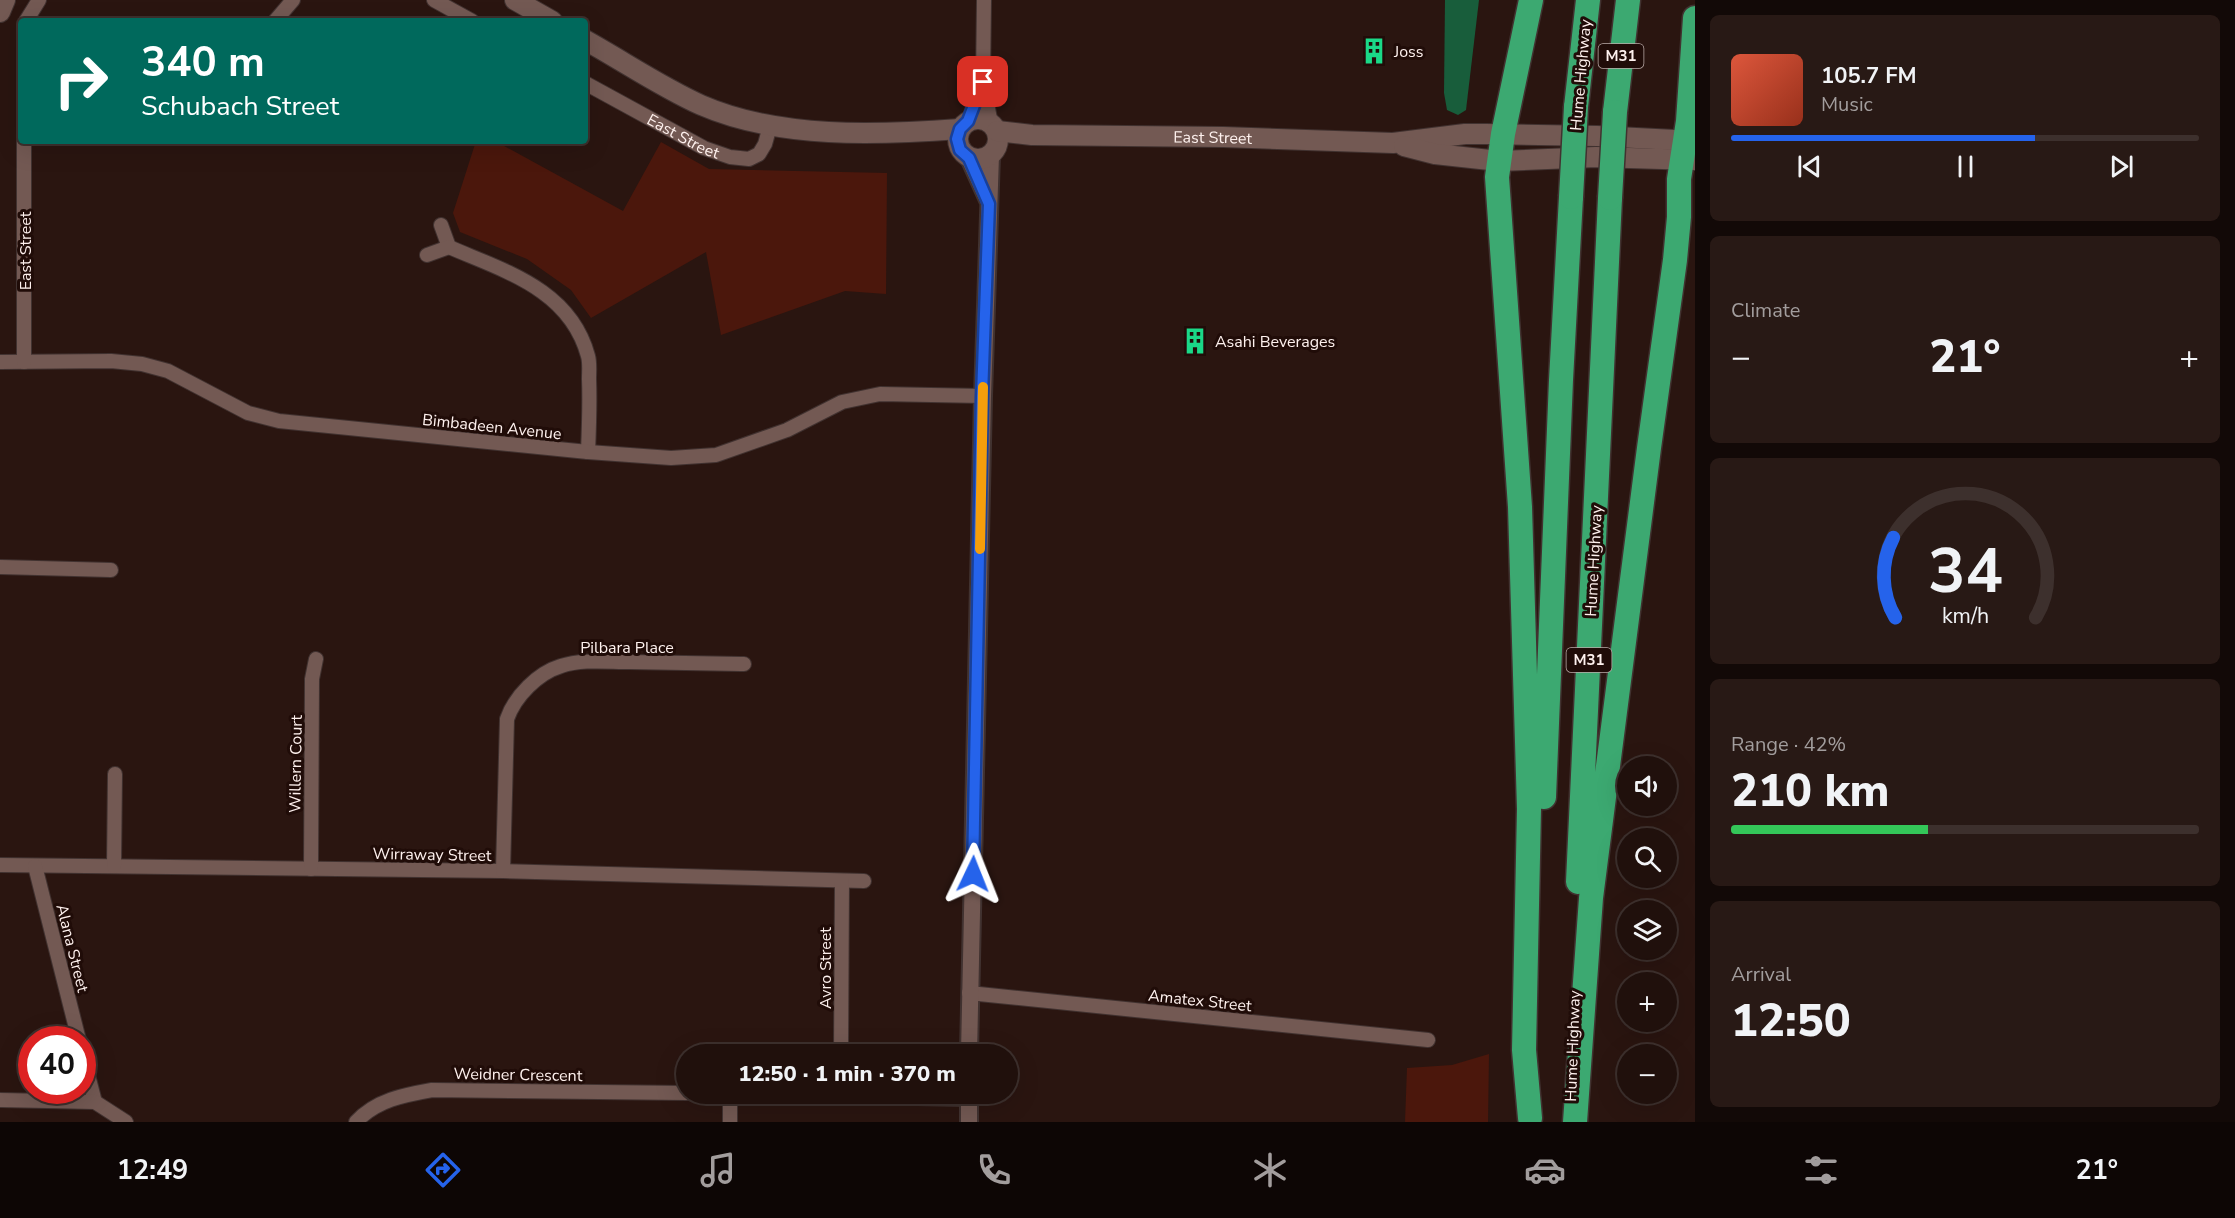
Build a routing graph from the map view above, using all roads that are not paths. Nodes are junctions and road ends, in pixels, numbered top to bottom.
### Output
1 (5, 0) edge
2 (39, 0) edge
3 (292, 0) edge
4 (434, 0) edge
5 (515, 0) edge
6 (984, 0) edge
7 (1531, 0) edge
8 (1588, 0) edge
9 (1628, 0) edge
10 (0, 12) edge
11 (28, 18) edge
12 (277, 18) edge
13 (467, 18) edge
14 (547, 18) edge
15 (1695, 18) edge
16 (588, 42) edge
17 (983, 82) junction
18 (588, 85) edge
19 (964, 125) junction
20 (770, 126) junction
21 (909, 132) junction
22 (1503, 134) junction
23 (994, 139) junction
24 (1393, 143) junction
25 (24, 144) edge
26 (1690, 151) edge
27 (965, 154) junction
28 (1499, 161) junction
29 (1695, 189) edge
30 (989, 204) junction
31 (1679, 217) junction
32 (441, 225) dead end
33 (448, 247) junction
34 (427, 255) dead end
35 (0, 362) edge
36 (24, 362) junction
37 (982, 396) junction
38 (588, 452) junction
39 (0, 567) edge
40 (111, 570) dead end
41 (316, 659) dead end
42 (744, 664) dead end
43 (115, 774) dead end
44 (0, 865) edge
45 (35, 866) junction
46 (114, 866) junction
47 (311, 869) junction
48 (502, 871) junction
49 (842, 881) junction
50 (864, 882) dead end
51 (969, 993) junction
52 (75, 1026) edge
53 (1428, 1040) dead end
54 (841, 1044) edge
55 (969, 1044) edge
56 (676, 1093) edge
57 (0, 1100) edge
58 (18, 1100) edge
59 (96, 1103) edge
60 (730, 1104) edge
61 (969, 1104) edge
62 (1530, 1120) edge
63 (126, 1122) edge
64 (356, 1122) edge
65 (729, 1122) edge
66 (969, 1122) edge
67 (1569, 1122) edge
68 (1575, 1122) edge

1 - 10 main road
2 - 11 street
3 - 12 street
4 - 13 street
5 - 14 main road
6 - 17 street
7 - 22 highway
8 - 62 highway, Hume Highway / M31, bridge
9 - 67 highway, Hume Highway / M31, bridge
15 - 26 highway
16 - 20 main road
17 - 19 street
17 - 23 street
18 - 20 street, East Street
19 - 21 main road
19 - 23 main road
19 - 27 main road
20 - 21 main road
21 - 27 main road
22 - 24 main road, East Street
22 - 26 main road, East Street
22 - 28 highway
23 - 24 main road, East Street
23 - 27 main road
23 - 30 street
24 - 28 main road, East Street
25 - 36 street, East Street
26 - 28 main road, East Street
26 - 31 highway
27 - 30 street
28 - 62 highway
29 - 31 highway
30 - 37 street
31 - 68 highway
32 - 33 street
33 - 34 street
33 - 38 street
35 - 36 street, Bimbadeen Avenue
36 - 38 street, Bimbadeen Avenue
37 - 38 street, Bimbadeen Avenue
37 - 51 street
39 - 40 street
41 - 47 street, Willern Court
42 - 48 street, Pilbara Place
43 - 46 street
44 - 45 street, Wirraway Street
45 - 46 street, Wirraway Street
45 - 52 street, Alana Street
46 - 47 street, Wirraway Street
47 - 48 street, Wirraway Street
48 - 49 street, Wirraway Street
49 - 50 street, Wirraway Street
49 - 54 street, Avro Street
51 - 53 street, Amatex Street
51 - 55 street
56 - 64 street, Weidner Crescent
57 - 58 street
59 - 63 street
60 - 65 street
61 - 66 street

